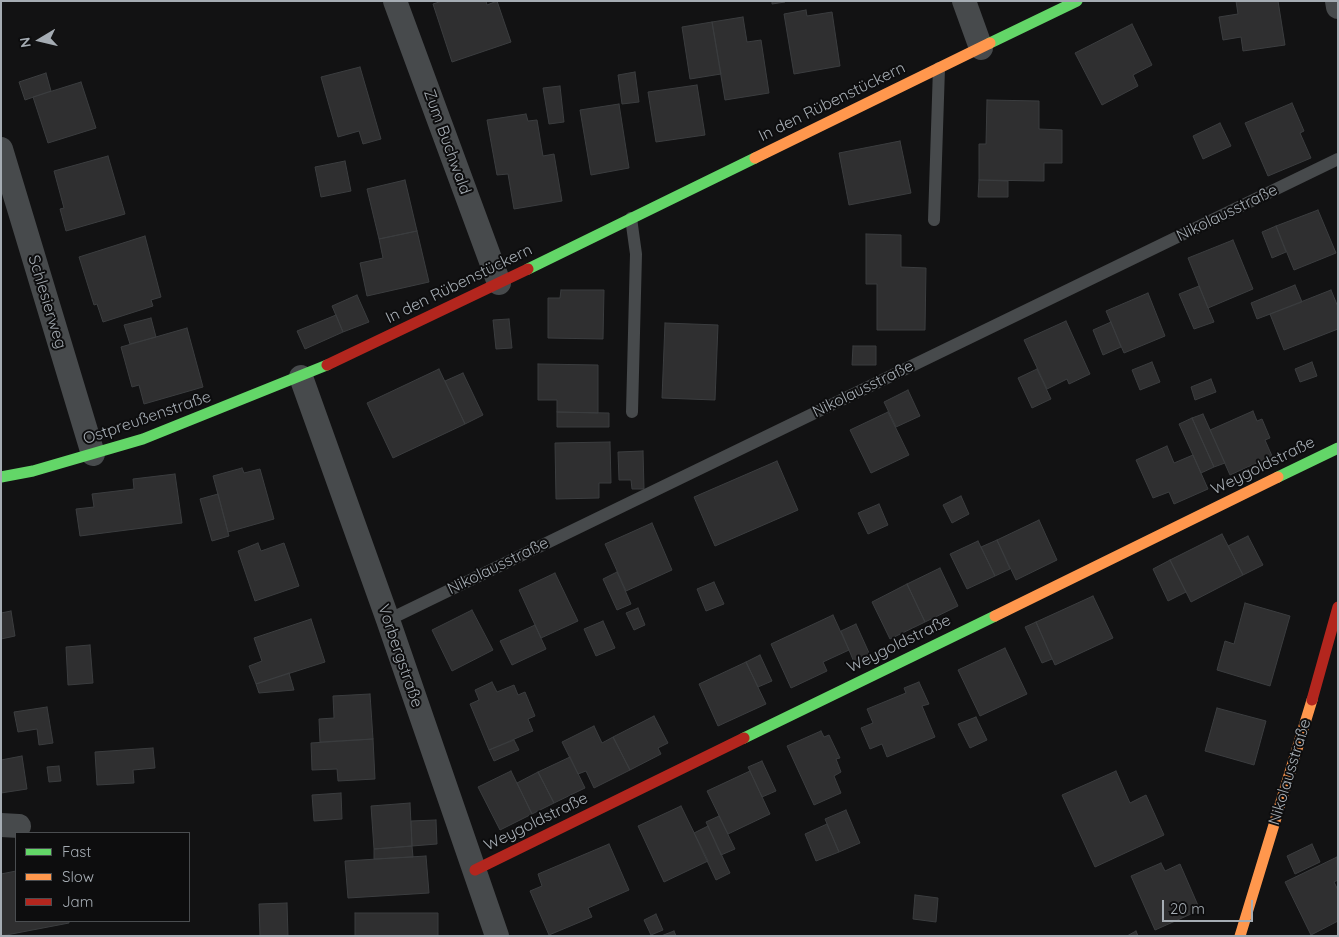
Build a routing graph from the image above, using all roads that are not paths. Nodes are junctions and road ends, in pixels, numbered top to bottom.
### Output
1 (395, 1) edge
2 (964, 1) edge
3 (1077, 1) edge
4 (1337, 1) edge
5 (1338, 7) edge
6 (981, 48) junction
7 (939, 68) junction
8 (1, 150) edge
9 (1338, 159) edge
10 (631, 218) junction
11 (934, 220) dead end
12 (499, 282) junction
13 (301, 378) junction
14 (632, 412) dead end
15 (1338, 448) edge
16 (94, 454) junction
17 (1, 477) edge
18 (1338, 607) edge
19 (388, 620) junction
20 (475, 870) junction
21 (497, 936) edge
22 (1240, 936) edge

1 - 12 street, Zum Buchwald
2 - 6 street
3 - 6 street, In den Rübenstückern
4 - 5 street
6 - 7 street, In den Rübenstückern
7 - 10 street, In den Rübenstückern
7 - 11 lane
8 - 16 street, Schlesierweg
9 - 19 lane, Nikolausstraße
10 - 12 street, In den Rübenstückern
10 - 14 lane
12 - 13 street, In den Rübenstückern
13 - 16 street, Ostpreußenstraße
13 - 19 street, Vorbergstraße
15 - 20 street, Weygoldstraße
16 - 17 street, Ostpreußenstraße
18 - 22 street, Nikolausstraße
19 - 20 street, Vorbergstraße
20 - 21 street, Vorbergstraße

